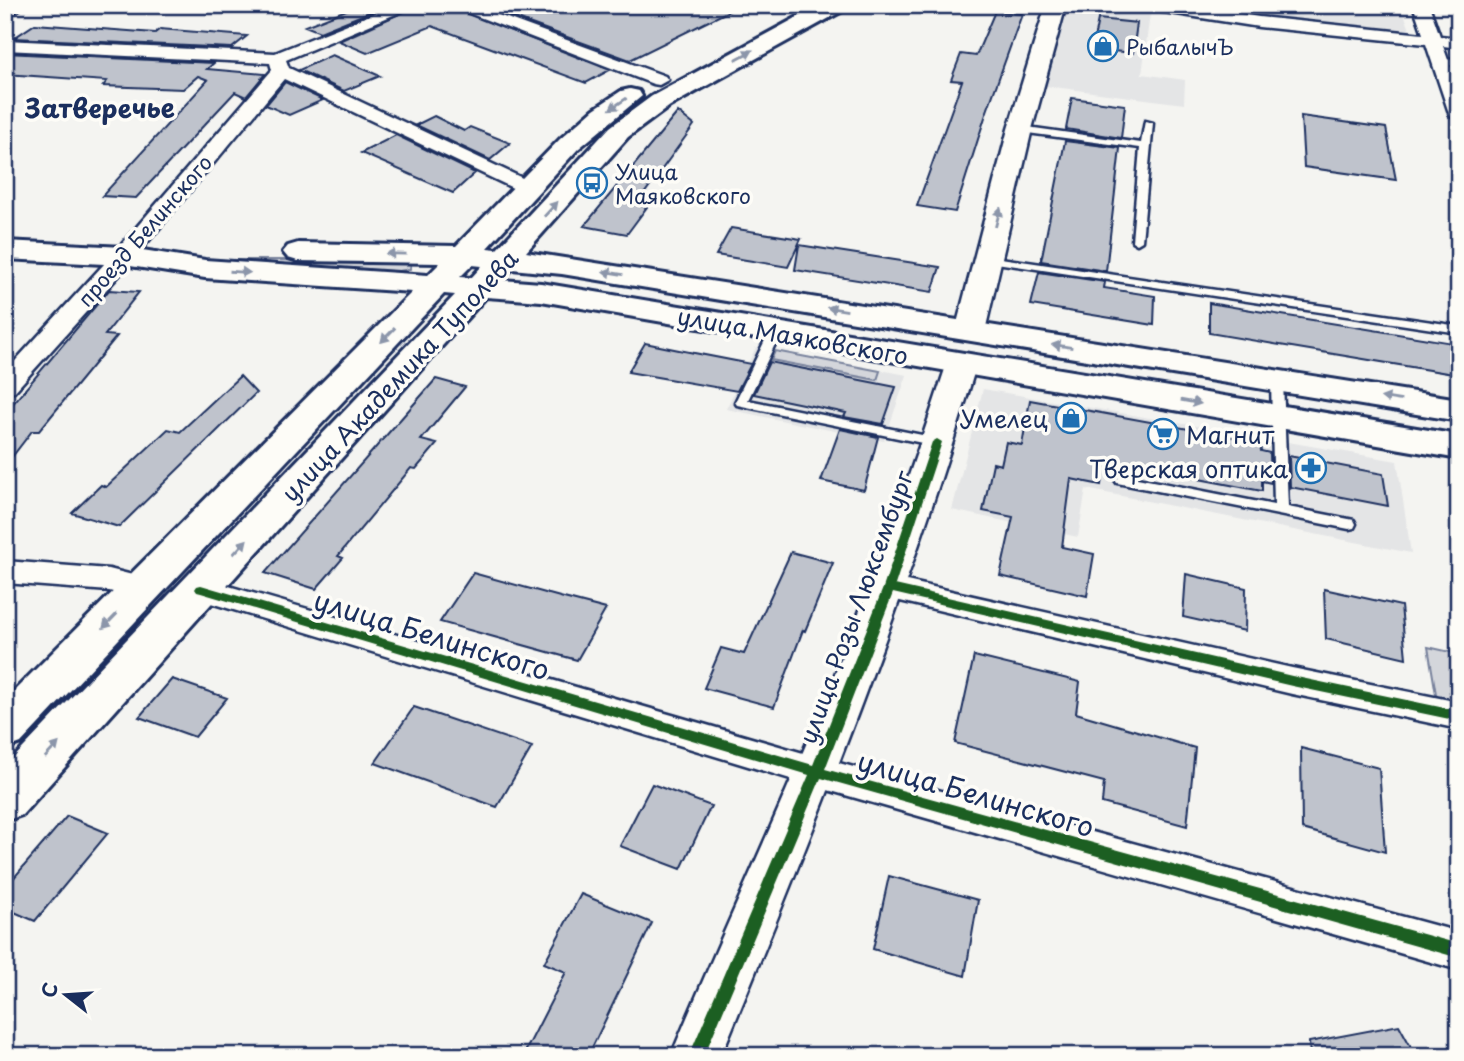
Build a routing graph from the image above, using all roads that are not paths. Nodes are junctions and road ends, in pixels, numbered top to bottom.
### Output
1 (17, 5) edge
2 (409, 5) edge
3 (456, 5) edge
4 (800, 5) edge
5 (836, 5) edge
6 (1056, 5) edge
7 (1151, 5) edge
8 (1421, 5) edge
9 (5, 14) edge
10 (1433, 40) junction
11 (1459, 43) edge
12 (5, 45) edge
13 (1440, 62) junction
14 (1459, 63) edge
15 (279, 65) junction
16 (659, 79) junction
17 (1459, 116) edge
18 (1147, 123) dead end
19 (1020, 129) junction
20 (1146, 146) junction
21 (528, 188) junction
22 (1137, 241) dead end
23 (5, 250) edge
24 (124, 256) junction
25 (987, 259) junction
26 (505, 260) junction
27 (472, 272) junction
28 (435, 286) junction
29 (1459, 330) edge
30 (970, 331) junction
31 (775, 332) junction
32 (962, 363) junction
33 (1277, 381) junction
34 (5, 387) edge
35 (1459, 410) edge
36 (1277, 416) junction
37 (937, 442) junction
38 (1459, 447) edge
39 (1122, 480) dead end
40 (1281, 511) junction
41 (1349, 524) dead end
42 (5, 572) edge
43 (142, 588) junction
44 (889, 588) junction
45 (201, 589) junction
46 (1459, 716) edge
47 (5, 730) edge
48 (817, 772) junction
49 (5, 800) edge
50 (1459, 951) edge
51 (696, 1056) edge

1 - 9 street
2 - 15 street
3 - 16 street
4 - 16 main road, улица Академика Туполева
26 -> 5 main road, улица Академика Туполева
6 - 19 street
7 - 10 street
8 - 10 street
10 - 11 street
10 - 13 street
12 - 15 street
13 - 14 lane
13 - 17 street
15 - 21 street
15 - 24 street, проезд Белинского
16 -> 21 main road, улица Академика Туполева
18 - 20 lane
19 - 20 lane
25 -> 19 street
20 - 22 lane
21 - 27 main road, улица Академика Туполева
23 - 24 main road, улица Маяковского
27 -> 24 main road, улица Маяковского
24 -> 28 main road, улица Маяковского
24 - 34 street, проезд Белинского
25 - 29 lane
25 - 30 street
26 - 27 main road, улица Академика Туполева
30 -> 26 main road, улица Маяковского
27 - 28 main road, улица Маяковского
27 - 31 main road, улица Маяковского
45 -> 27 main road, улица Академика Туполева
28 -> 43 main road, улица Академика Туполева
33 -> 30 main road, улица Маяковского
31 - 32 main road, улица Маяковского
31 - 37 lane
32 -> 36 main road, улица Маяковского
32 - 37 street, улица Розы Люксембург
35 -> 33 main road, улица Маяковского
33 - 36 lane
36 - 38 main road, улица Маяковского
36 - 40 lane
37 - 44 street, улица Розы Люксембург
39 - 40 lane
40 - 41 lane
42 - 43 street
43 -> 47 main road, улица Академика Туполева
44 - 46 street
44 - 48 street, улица Розы Люксембург
45 - 48 street, улица Белинского
49 -> 45 main road, улица Академика Туполева
48 - 50 street, улица Белинского
48 - 51 street, улица Розы Люксембург

